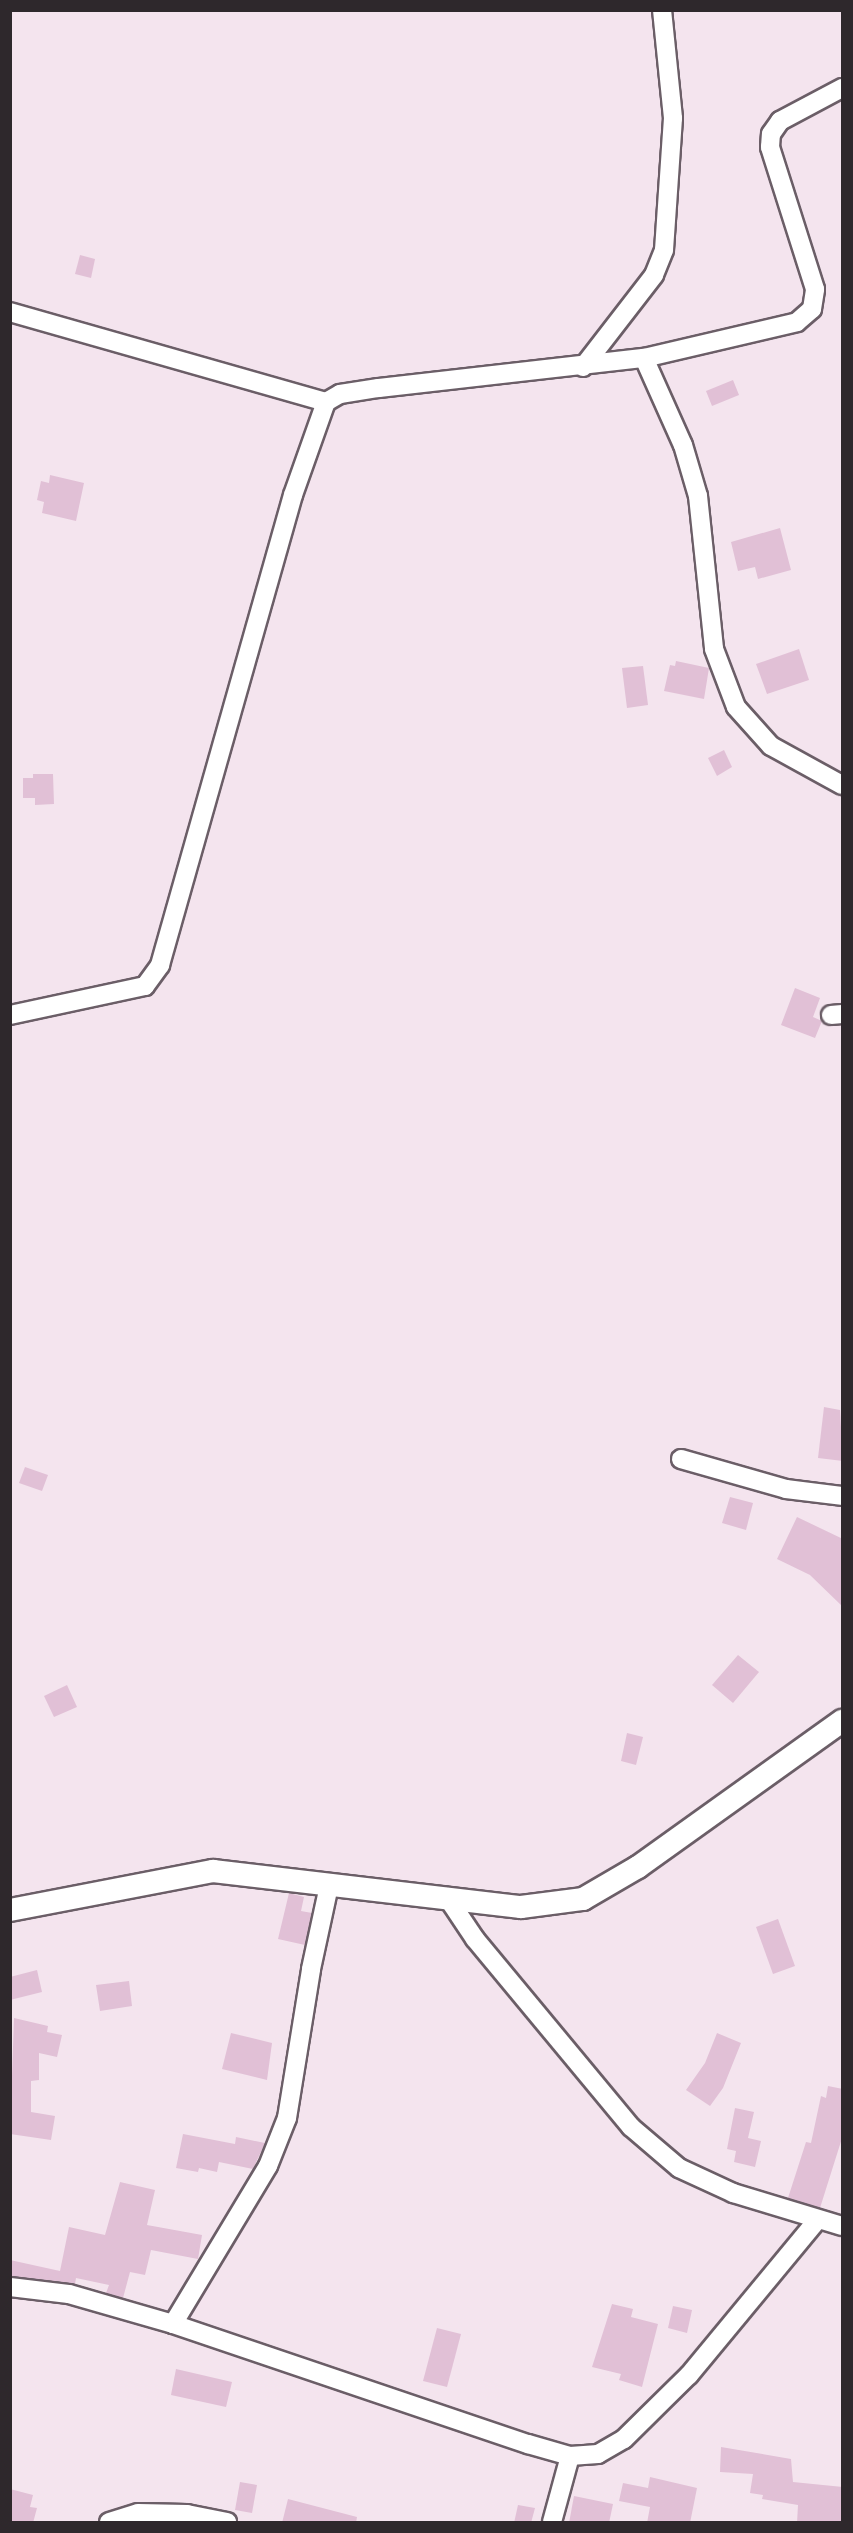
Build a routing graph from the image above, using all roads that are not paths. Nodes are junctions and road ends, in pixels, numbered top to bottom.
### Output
1 (662, 10) edge
2 (843, 88) edge
3 (10, 312) edge
4 (644, 358) junction
5 (583, 367) junction
6 (326, 402) junction
7 (843, 785) edge
8 (10, 1015) edge
9 (681, 1459) dead end
10 (843, 1496) edge
11 (843, 1721) edge
12 (329, 1886) junction
13 (447, 1897) junction
14 (10, 1910) edge
15 (817, 2220) junction
16 (843, 2226) edge
17 (10, 2288) edge
18 (173, 2324) junction
19 (570, 2456) junction
20 (109, 2523) edge
21 (227, 2523) edge
22 (552, 2523) edge

1 - 5 street
2 - 4 street
3 - 6 street
4 - 5 street
4 - 7 street
5 - 6 street
6 - 8 street
9 - 10 street
11 - 13 street
12 - 13 street
12 - 14 street
12 - 18 street
13 - 15 street
15 - 16 street
15 - 19 street
17 - 18 street
18 - 19 street
19 - 22 street
20 - 21 street

